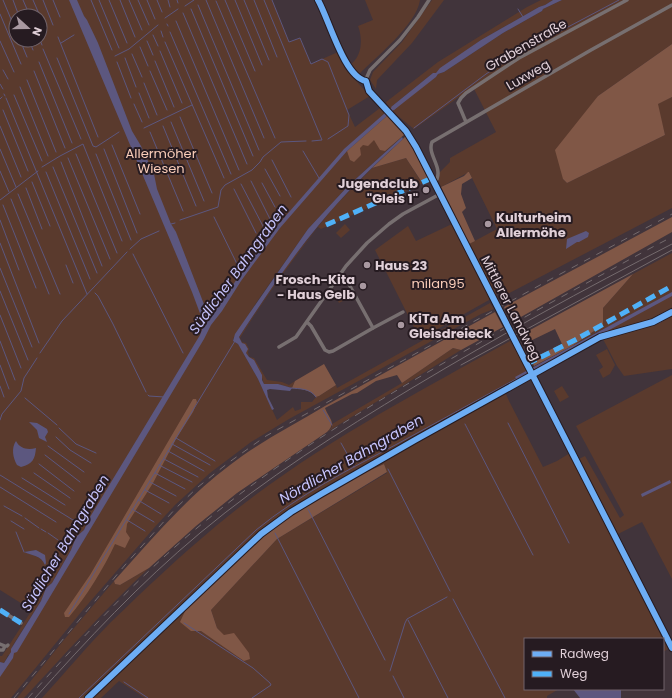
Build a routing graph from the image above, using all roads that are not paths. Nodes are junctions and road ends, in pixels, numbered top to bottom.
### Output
1 (318, 0) edge
2 (429, 0) edge
3 (627, 0) edge
4 (672, 5) edge
5 (366, 81) junction
6 (466, 122) junction
7 (434, 181) junction
8 (440, 194) junction
9 (341, 273) junction
10 (403, 312) dead end
11 (307, 322) junction
12 (373, 328) junction
13 (278, 347) dead end
14 (0, 610) edge
15 (21, 623) dead end
16 (4, 644) edge
17 (672, 648) edge
18 (0, 650) edge

1 - 5 street
2 - 5 street
3 - 6 street, Grabenstraße
4 - 6 street, Luxweg
5 - 7 street, Mittlerer Landweg
6 - 7 street, Luxweg
7 - 8 street, Mittlerer Landweg
8 - 9 street
8 - 17 street, Mittlerer Landweg
9 - 11 street
9 - 12 street
10 - 12 street
11 - 12 street
11 - 13 street
14 - 15 street
16 - 18 street

